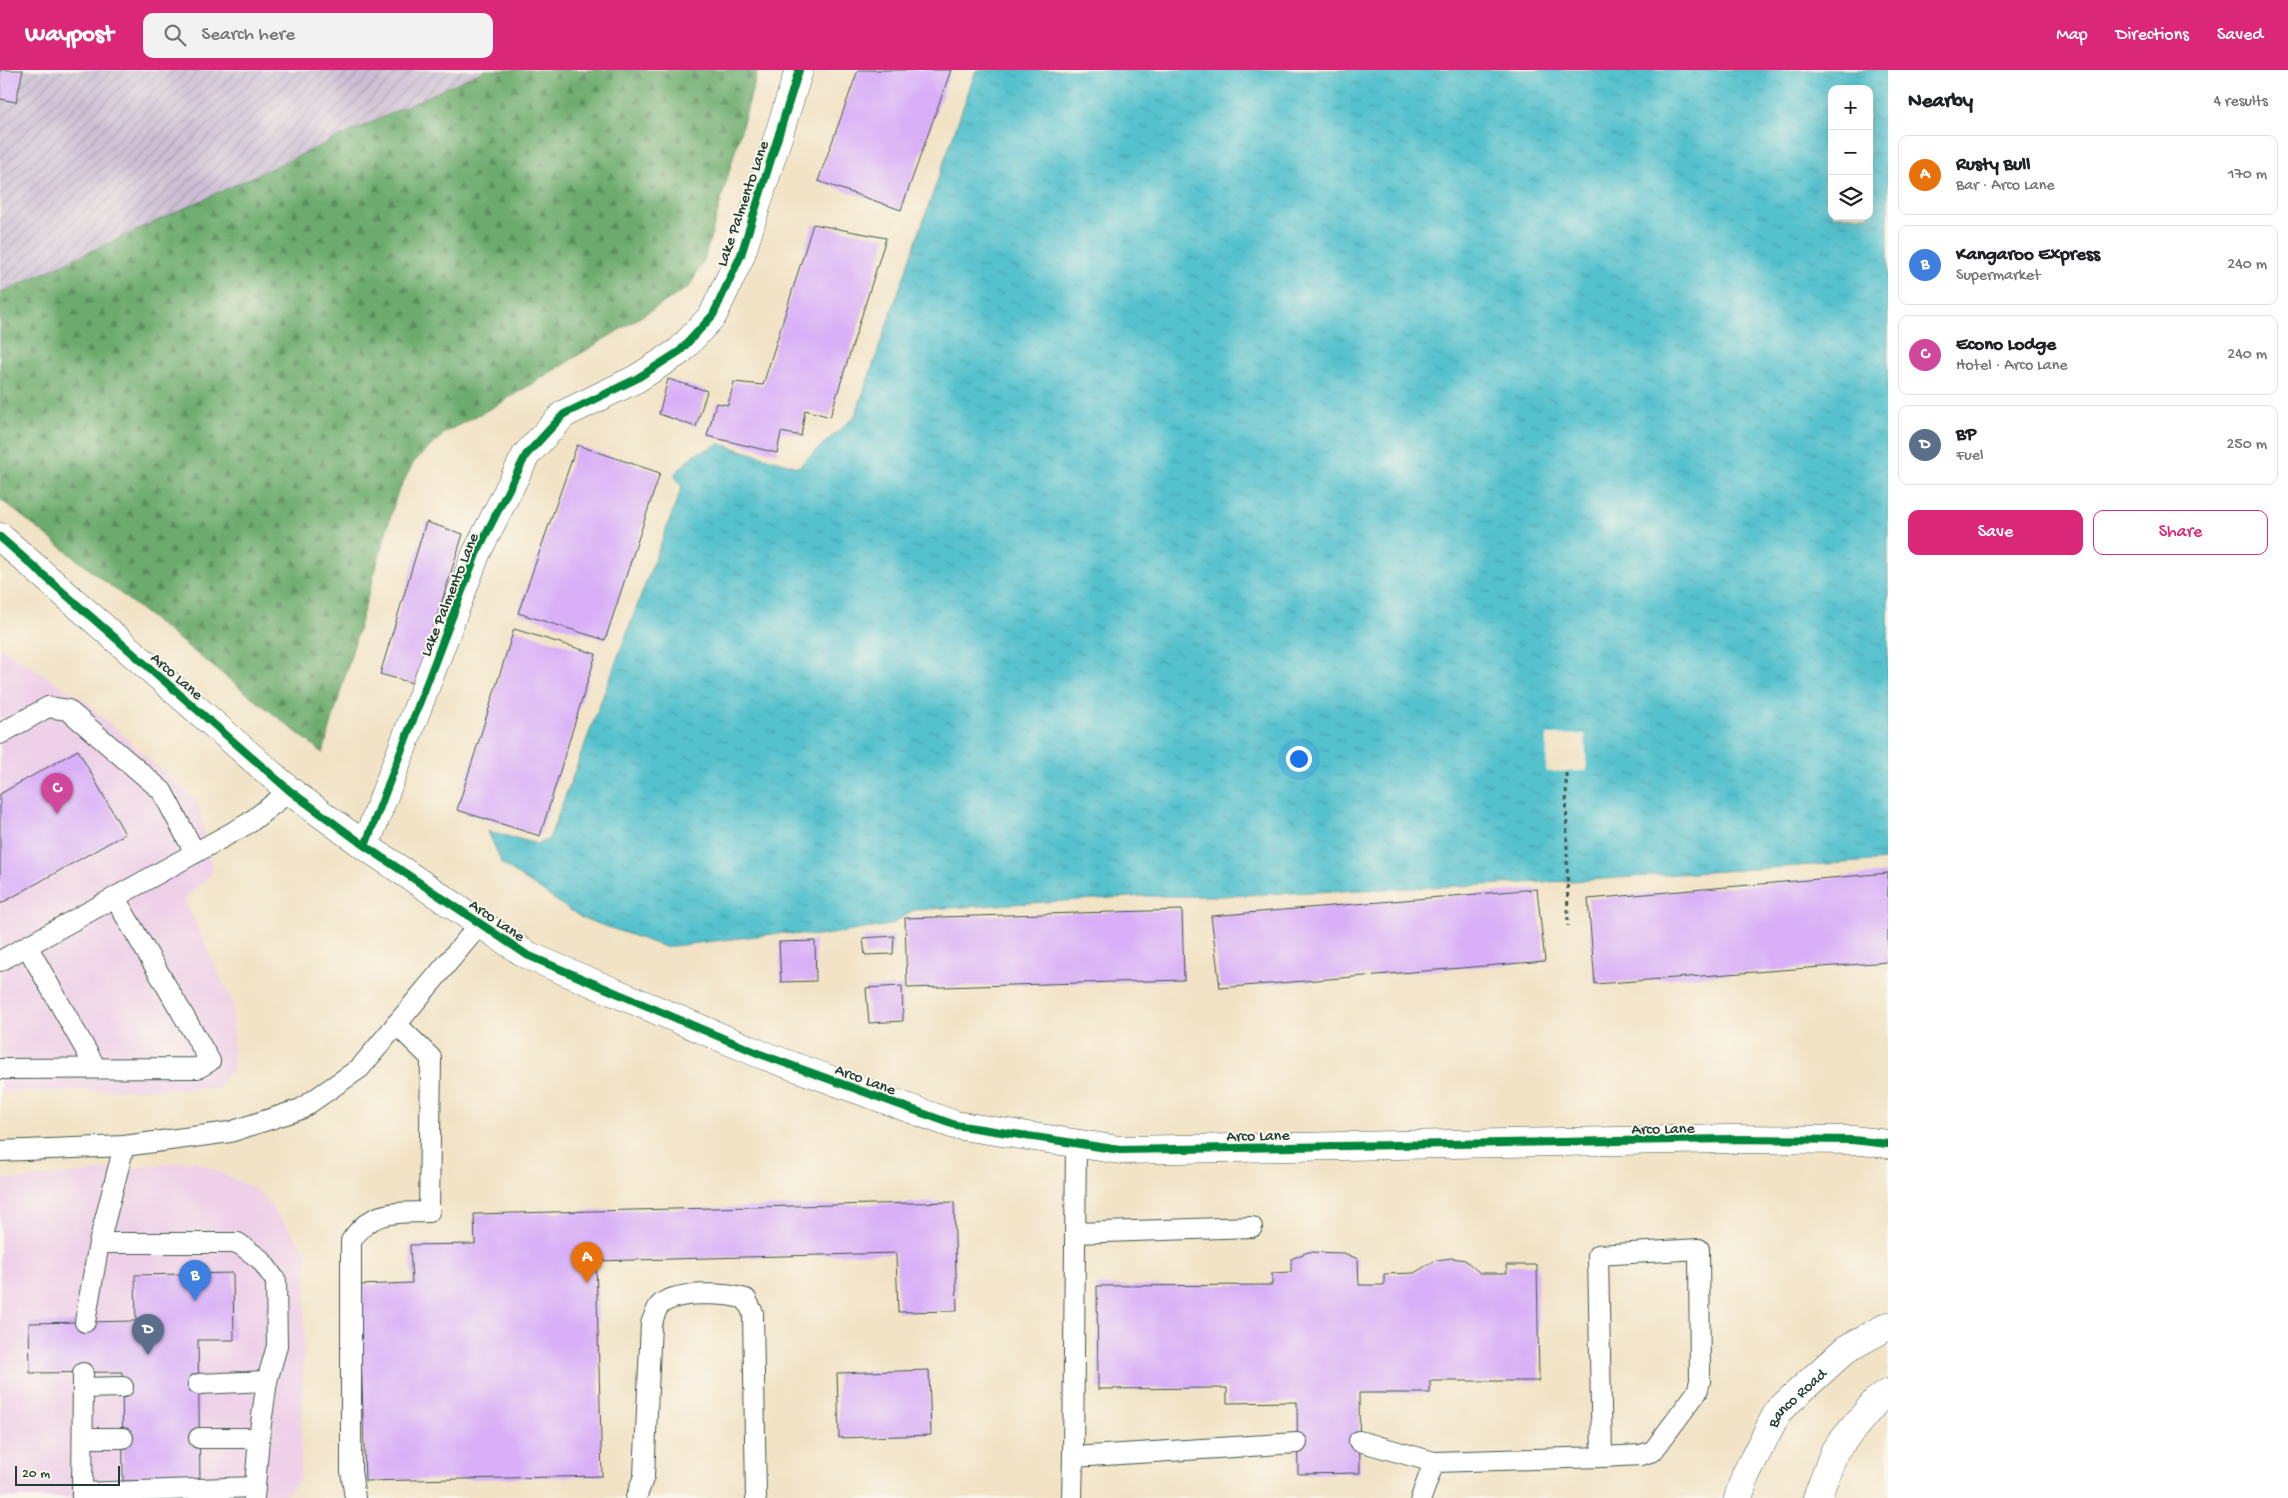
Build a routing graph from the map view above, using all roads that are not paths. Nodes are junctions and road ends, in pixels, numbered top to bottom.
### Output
1 (799, 70) edge
2 (0, 537) edge
3 (0, 734) edge
4 (290, 791) junction
5 (365, 846) junction
6 (195, 853) junction
7 (115, 898) junction
8 (480, 924) junction
9 (27, 946) junction
10 (0, 961) edge
11 (396, 1024) junction
12 (96, 1068) junction
13 (0, 1069) edge
14 (1076, 1143) junction
15 (1888, 1144) edge
16 (124, 1146) junction
17 (0, 1150) edge
18 (1252, 1227) dead end
19 (1075, 1233) junction
20 (99, 1243) junction
21 (85, 1322) dead end
22 (1888, 1326) edge
23 (267, 1381) junction
24 (198, 1384) dead end
25 (123, 1387) dead end
26 (1888, 1393) edge
27 (83, 1438) junction
28 (123, 1438) dead end
29 (199, 1438) dead end
30 (259, 1438) junction
31 (1297, 1442) dead end
32 (1359, 1442) dead end
33 (1072, 1457) junction
34 (1602, 1457) junction
35 (1434, 1462) junction
36 (255, 1493) edge
37 (82, 1496) edge
38 (355, 1498) edge
39 (636, 1498) edge
40 (756, 1498) edge
41 (1072, 1498) edge
42 (1421, 1498) edge
43 (1738, 1498) edge
44 (1817, 1498) edge

1 - 5 street, Lake Palmento Lane
2 - 4 street, Arco Lane
3 - 6 lane
4 - 5 street, Arco Lane
4 - 6 lane
5 - 8 street, Arco Lane
6 - 7 lane
7 - 9 lane
7 - 12 lane
8 - 11 lane
8 - 14 street, Arco Lane
9 - 10 lane
9 - 12 lane
11 - 16 lane
11 - 38 lane
12 - 13 lane
14 - 15 street, Arco Lane
14 - 19 lane
16 - 17 lane
16 - 20 lane
18 - 19 lane
19 - 33 lane
20 - 21 lane
20 - 23 lane
22 - 43 street, Banco Road
23 - 24 lane
23 - 30 lane
25 - 27 lane
26 - 44 street
27 - 28 lane
27 - 37 lane
29 - 30 lane
30 - 36 lane
31 - 33 lane
32 - 35 lane
33 - 41 lane
34 - 34 lane
34 - 35 lane
35 - 42 lane
36 - 37 lane
39 - 40 lane

